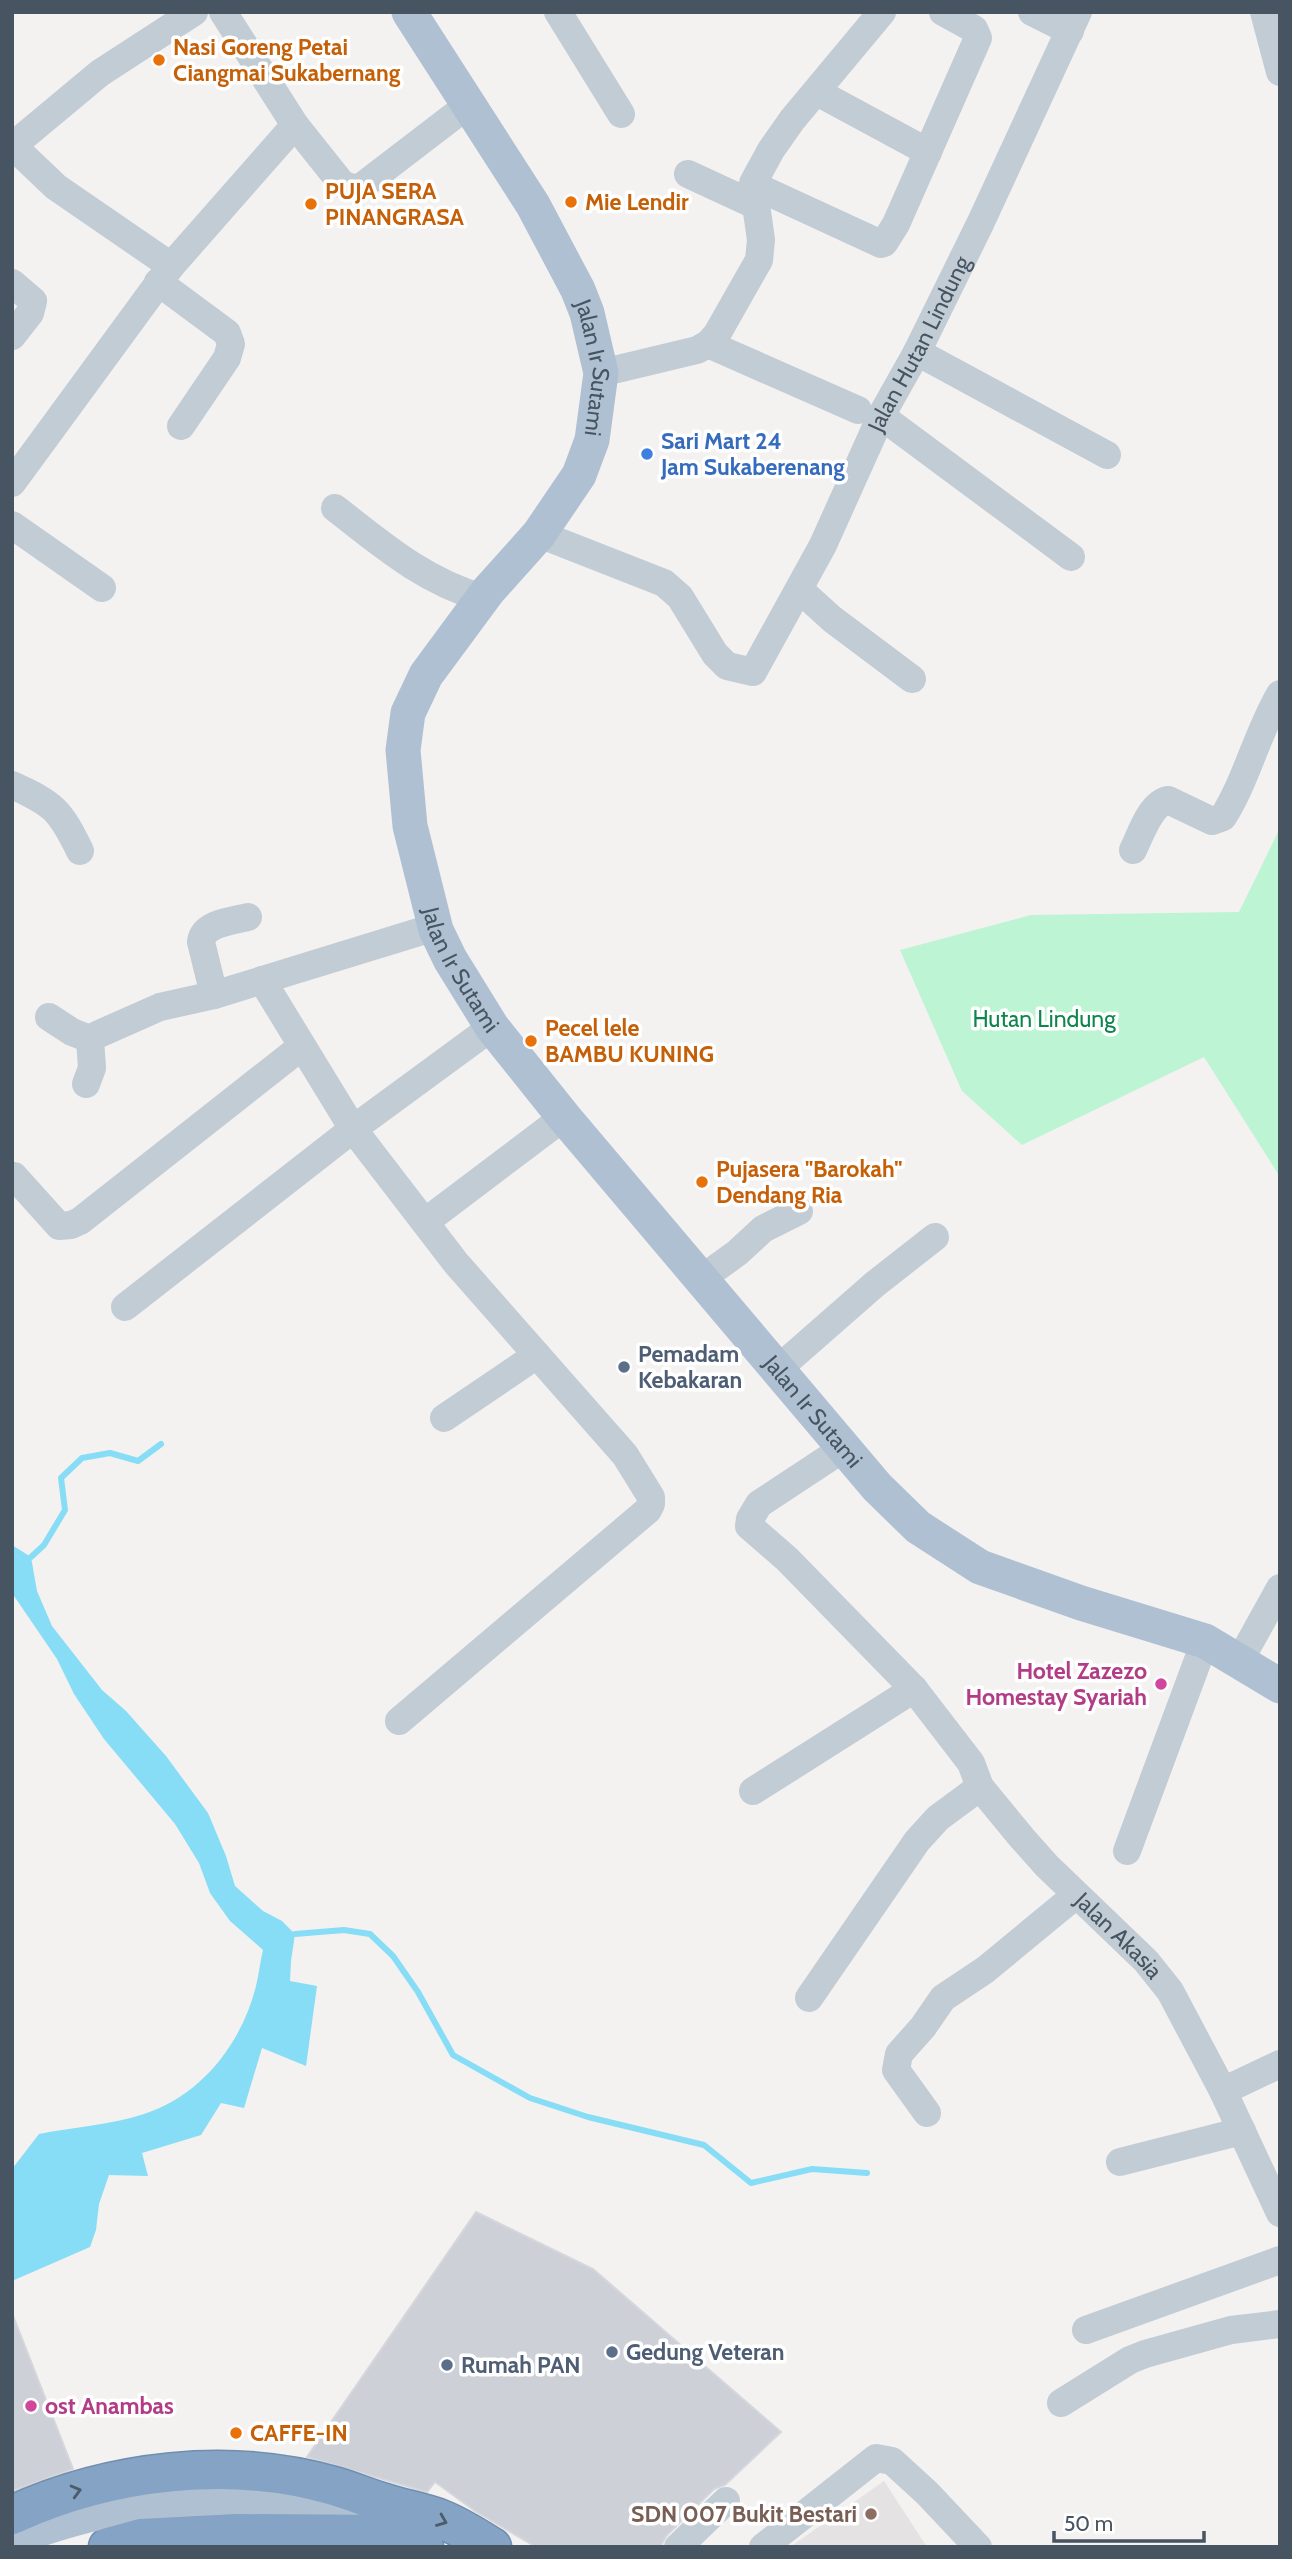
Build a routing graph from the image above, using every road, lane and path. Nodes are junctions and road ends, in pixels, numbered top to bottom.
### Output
1 (194, 12) edge
2 (223, 12) edge
3 (408, 12) edge
4 (558, 12) edge
5 (882, 12) edge
6 (943, 12) edge
7 (1032, 12) edge
8 (1264, 12) edge
9 (1074, 22) edge
10 (1280, 72) edge
11 (817, 92) junction
12 (468, 105) junction
13 (621, 114) dead end
14 (295, 125) junction
15 (15, 141) edge
16 (928, 152) junction
17 (688, 174) dead end
18 (754, 195) junction
19 (165, 274) junction
20 (12, 283) edge
21 (12, 336) edge
22 (708, 344) junction
23 (917, 352) junction
24 (601, 373) junction
25 (870, 413) junction
26 (181, 426) dead end
27 (1107, 455) dead end
28 (12, 483) edge
29 (335, 508) dead end
30 (12, 525) edge
31 (539, 534) junction
32 (1071, 557) dead end
33 (102, 588) dead end
34 (800, 590) junction
35 (483, 598) junction
36 (912, 679) dead end
37 (1280, 694) edge
38 (12, 785) edge
39 (1133, 850) dead end
40 (80, 851) dead end
41 (248, 917) dead end
42 (435, 927) junction
43 (262, 980) junction
44 (214, 995) junction
45 (49, 1017) dead end
46 (492, 1027) junction
47 (90, 1039) junction
48 (301, 1046) junction
49 (86, 1084) dead end
50 (564, 1117) junction
51 (353, 1129) junction
52 (15, 1176) dead end
53 (800, 1211) dead end
54 (425, 1222) junction
55 (935, 1237) dead end
56 (701, 1279) junction
57 (125, 1307) dead end
58 (537, 1355) junction
59 (778, 1369) junction
60 (444, 1418) dead end
61 (844, 1448) junction
62 (1280, 1588) edge
63 (1205, 1641) junction
64 (1240, 1660) junction
65 (1280, 1686) edge
66 (914, 1689) junction
67 (399, 1721) dead end
68 (980, 1787) junction
69 (753, 1791) dead end
70 (1127, 1851) dead end
71 (1076, 1895) junction
72 (808, 1998) dead end
73 (1280, 2064) edge
74 (1223, 2091) junction
75 (927, 2113) dead end
76 (1242, 2131) junction
77 (1120, 2162) dead end
78 (1280, 2213) edge
79 (1280, 2260) edge
80 (1280, 2324) edge
81 (1086, 2330) dead end
82 (1061, 2403) dead end
83 (726, 2501) dead end
84 (12, 2515) edge
85 (386, 2519) junction
86 (12, 2539) edge
87 (681, 2546) edge
88 (27, 2547) edge
89 (108, 2547) edge
90 (424, 2547) edge
91 (492, 2547) edge
92 (763, 2547) edge
93 (978, 2547) edge

1 - 15 street
2 - 14 street
3 - 12 main road, Jalan Ir Sutami
4 - 13 street
5 - 11 street
6 - 16 street
7 - 9 street
8 - 10 street
9 - 23 street, Jalan Hutan Lindung
11 - 16 street
11 - 18 street
12 - 14 street
12 - 24 main road, Jalan Ir Sutami
14 - 19 street
15 - 19 street
16 - 18 street
17 - 18 street
18 - 22 street
19 - 26 street
19 - 28 street
20 - 21 street
22 - 24 street
22 - 25 street
23 - 25 street, Jalan Hutan Lindung
23 - 27 street
24 - 31 main road, Jalan Ir Sutami
25 - 32 street
25 - 34 street, Jalan Hutan Lindung
29 - 35 street
30 - 33 street
31 - 34 street, Jalan Hutan Lindung
31 - 35 main road, Jalan Ir Sutami
34 - 36 street
35 - 42 main road, Jalan Ir Sutami
37 - 39 street
38 - 40 street
41 - 44 street
42 - 43 street
42 - 46 main road, Jalan Ir Sutami
43 - 44 street
43 - 48 street
44 - 47 street
45 - 47 street
46 - 50 main road, Jalan Ir Sutami
46 - 51 street
47 - 49 street
48 - 51 street
48 - 52 street
50 - 54 street
50 - 56 main road, Jalan Ir Sutami
51 - 54 street
51 - 57 street
53 - 56 street
54 - 58 street
55 - 59 street
56 - 59 main road, Jalan Ir Sutami
58 - 60 street
58 - 67 street
59 - 61 main road, Jalan Ir Sutami
61 - 63 main road, Jalan Ir Sutami
61 - 66 street, Jalan Akasia
62 - 64 street
63 - 64 main road, Jalan Ir Sutami
63 - 70 street
64 - 65 main road, Jalan Ir Sutami
66 - 68 street, Jalan Akasia
66 - 69 street
68 - 71 street, Jalan Akasia
68 - 72 street
71 - 74 street, Jalan Akasia
71 - 75 street
73 - 74 street
74 - 76 street, Jalan Akasia
76 - 77 street
76 - 78 street, Jalan Akasia
79 - 81 street
80 - 82 street
83 - 87 street
84 -> 85 highway
85 - 86 main road
85 - 88 main road
85 - 89 highway
85 - 90 highway
85 -> 91 highway
92 - 93 street

